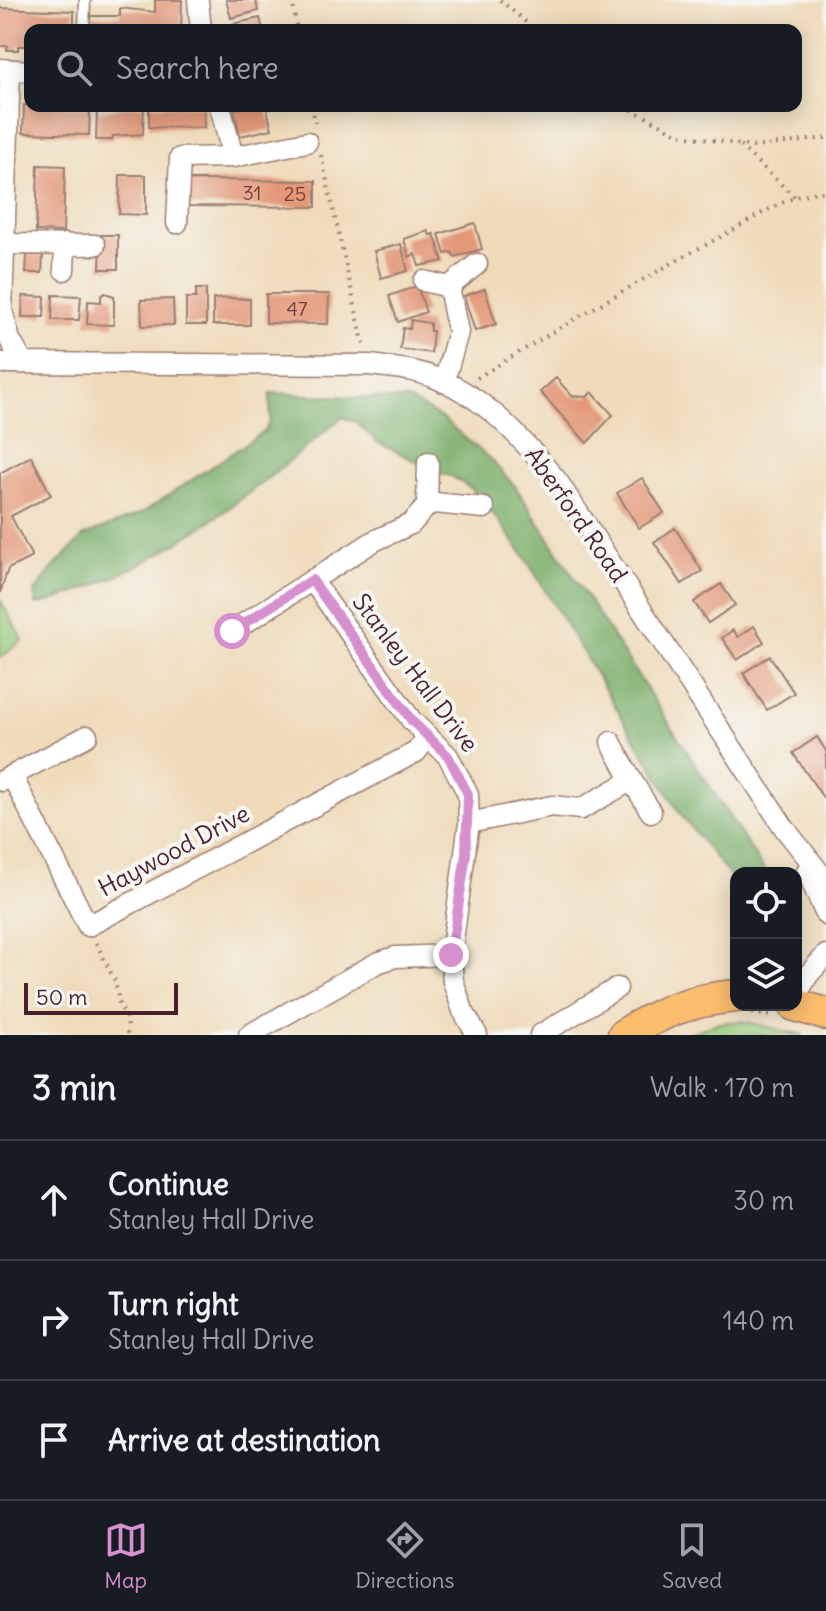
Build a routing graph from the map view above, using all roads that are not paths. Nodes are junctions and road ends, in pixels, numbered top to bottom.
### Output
1 (85, 0) edge
2 (198, 0) edge
3 (84, 24) edge
4 (200, 24) edge
5 (13, 70) edge
6 (222, 112) edge
7 (315, 140) road end
8 (233, 157) junction
9 (177, 223) dead end
10 (4, 234) edge
11 (65, 244) junction
12 (95, 245) dead end
13 (477, 264) dead end
14 (64, 270) dead end
15 (424, 281) dead end
16 (449, 287) junction
17 (1, 312) edge
18 (0, 363) edge
19 (23, 363) junction
20 (453, 386) junction
21 (428, 462) dead end
22 (427, 506) junction
23 (484, 508) dead end
24 (312, 580) junction
25 (232, 631) dead end
26 (87, 736) dead end
27 (428, 737) junction
28 (611, 742) dead end
29 (6, 779) edge
30 (631, 779) junction
31 (651, 812) dead end
32 (469, 823) junction
33 (796, 845) junction
34 (826, 881) edge
35 (826, 915) edge
36 (451, 955) junction
37 (826, 955) edge
38 (617, 988) dead end
39 (730, 996) edge
40 (813, 1006) edge
41 (249, 1035) edge
42 (477, 1035) edge
43 (540, 1035) edge
44 (624, 1035) edge

1 - 3 lane
2 - 4 street
5 - 10 street
6 - 8 street
7 - 8 street
8 - 9 street
10 - 11 street
10 - 17 street
11 - 12 street
11 - 14 street
13 - 16 street
15 - 16 street
16 - 20 street
17 - 19 street
18 - 19 street, Aberford Road
19 - 20 street, Aberford Road
20 - 33 street, Aberford Road
21 - 22 street
22 - 23 street
22 - 24 street
24 - 25 street
24 - 27 street, Stanley Hall Drive
26 - 29 street
27 - 29 street, Haywood Drive
27 - 32 street, Stanley Hall Drive
28 - 30 street
30 - 31 street
30 - 32 street
32 - 36 street, Stanley Hall Drive
33 - 34 street
33 - 35 street
36 - 41 street
36 - 42 street, Stanley Hall Drive
37 - 40 street
38 - 43 street
39 - 44 main road

